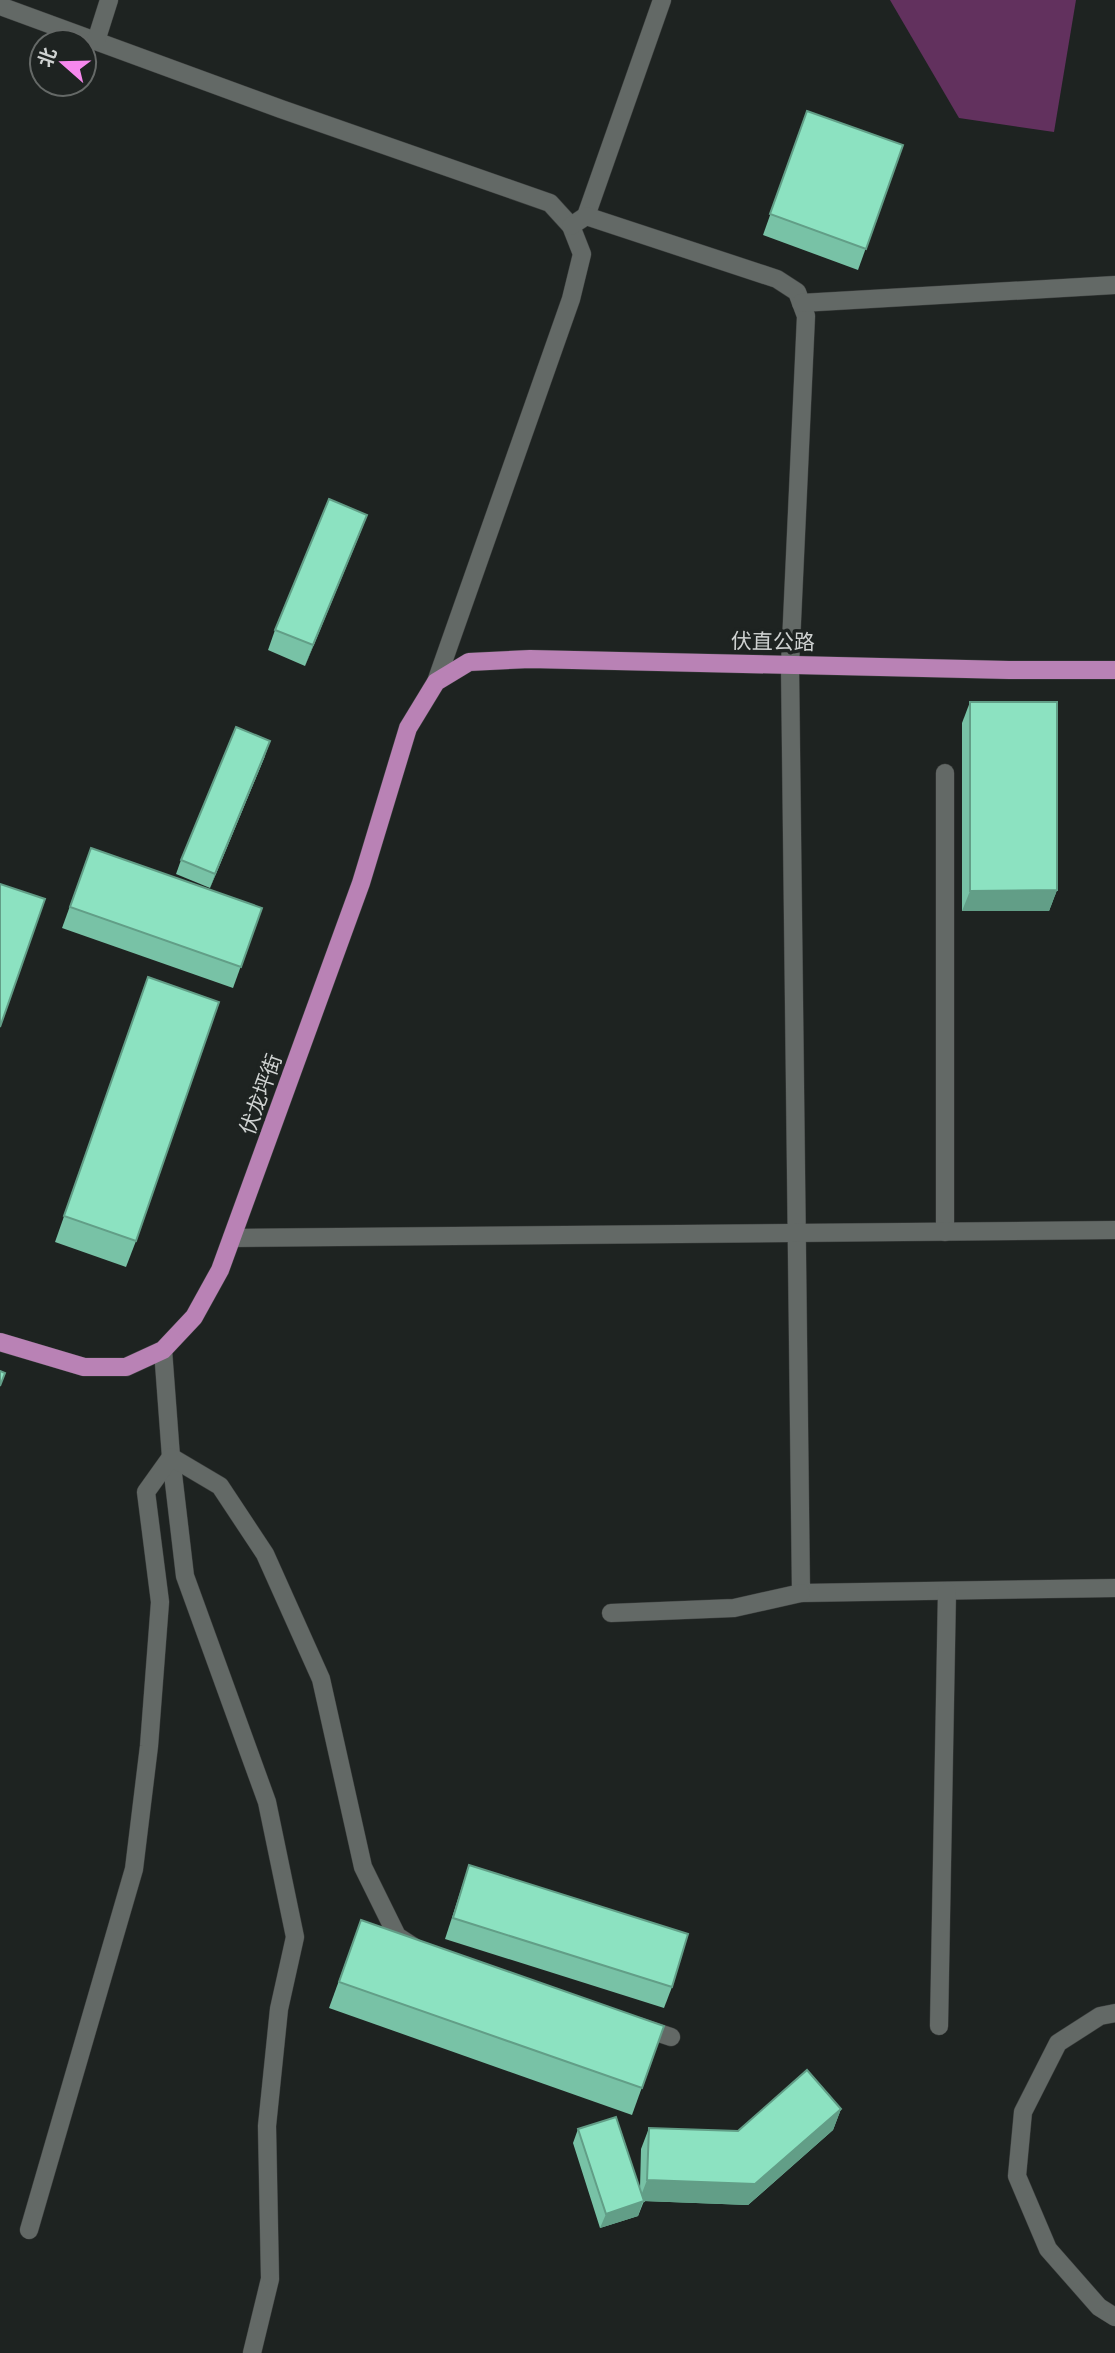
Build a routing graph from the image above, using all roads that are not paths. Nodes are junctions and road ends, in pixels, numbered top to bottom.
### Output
1 (109, 0) edge
2 (662, 0) edge
3 (0, 6) edge
4 (60, 28) edge
5 (98, 35) edge
6 (98, 42) edge
7 (579, 221) junction
8 (1115, 285) edge
9 (801, 303) junction
10 (790, 665) junction
11 (1115, 670) edge
12 (436, 682) junction
13 (945, 773) dead end
14 (1115, 1230) edge
15 (945, 1232) junction
16 (797, 1233) junction
17 (232, 1238) junction
18 (0, 1342) edge
19 (163, 1350) junction
20 (171, 1457) junction
21 (1115, 1588) edge
22 (947, 1591) junction
23 (801, 1593) junction
24 (611, 1613) dead end
25 (428, 1957) edge
26 (1115, 2012) edge
27 (620, 2020) edge
28 (939, 2026) dead end
29 (671, 2037) dead end
30 (29, 2230) dead end
31 (1115, 2317) edge
32 (251, 2353) edge

1 - 5 street
2 - 7 street
3 - 4 street
6 - 7 street
7 - 9 street
7 - 12 street
8 - 9 street
9 - 10 street
10 - 11 main road, 伏直公路
10 - 12 main road, 伏直公路
10 - 16 street
12 - 17 main road, 伏龙坪街
13 - 15 street
14 - 15 street
15 - 16 street
16 - 17 street
16 - 23 street
17 - 19 main road, 伏龙坪街
18 - 19 main road, 伏龙坪街
19 - 20 street
20 - 25 street
20 - 30 street
20 - 32 street
21 - 22 street
22 - 23 street
22 - 28 street
23 - 24 street
26 - 31 street
27 - 29 street

